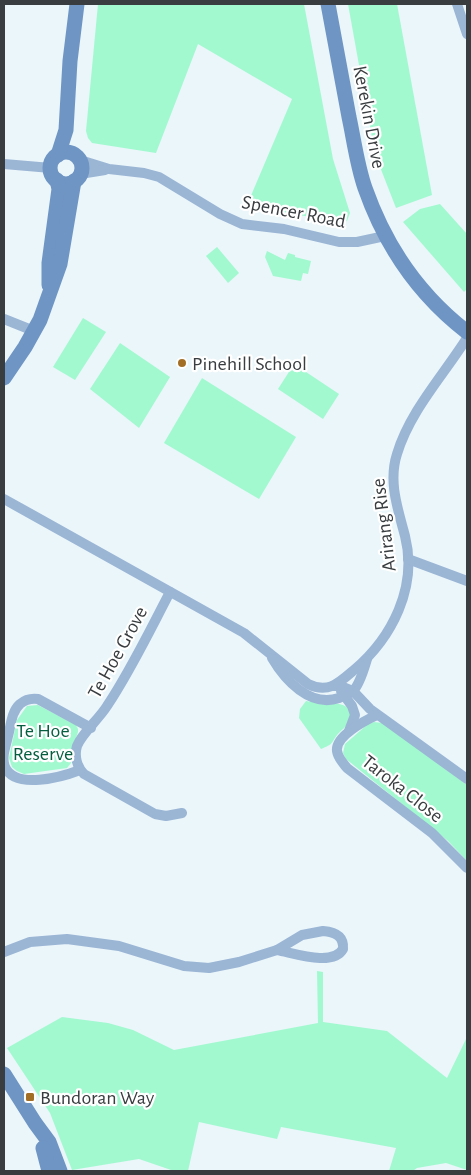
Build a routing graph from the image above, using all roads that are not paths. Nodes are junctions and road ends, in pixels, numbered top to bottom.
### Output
1 (77, 4) edge
2 (328, 4) edge
3 (457, 4) edge
4 (467, 34) edge
5 (4, 164) edge
6 (73, 165) junction
7 (54, 174) junction
8 (385, 236) junction
9 (49, 296) junction
10 (4, 318) edge
11 (34, 331) junction
12 (467, 332) edge
13 (467, 338) edge
14 (4, 378) edge
15 (4, 499) edge
16 (408, 559) junction
17 (467, 581) edge
18 (170, 592) junction
19 (269, 654) junction
20 (368, 658) junction
21 (343, 687) junction
22 (377, 715) junction
23 (91, 728) junction
24 (349, 732) junction
25 (80, 770) junction
26 (467, 779) edge
27 (182, 813) dead end
28 (467, 868) edge
29 (277, 950) junction
30 (4, 952) edge
31 (4, 1074) edge
32 (35, 1123) junction
33 (49, 1171) edge
34 (60, 1171) edge

1 - 6 main road
2 - 8 main road, Kerekin Drive
3 - 4 street
5 - 7 street
6 - 7 main road
6 - 7 main road
6 - 8 street, Spencer Road
6 - 9 main road
7 - 9 main road
8 - 12 main road
9 - 11 main road
10 - 11 street
11 - 14 main road
13 - 16 street, Arirang Rise
15 - 18 street
16 - 17 street
16 - 20 street, Arirang Rise
18 - 19 street
18 - 23 street, Te Hoe Grove
19 - 21 street
19 - 21 street
20 - 21 street, Arirang Rise
20 - 21 street, Arirang Rise
21 - 22 street
21 - 24 street, Taroka Close
22 - 24 street, Taroka Close
22 - 26 street
23 - 25 street, Te Hoe Grove
23 - 25 street, Te Hoe Grove
24 - 28 street, Taroka Close
25 - 27 street
29 - 29 street
29 - 30 street
31 - 32 main road
32 - 33 main road
32 - 34 main road

